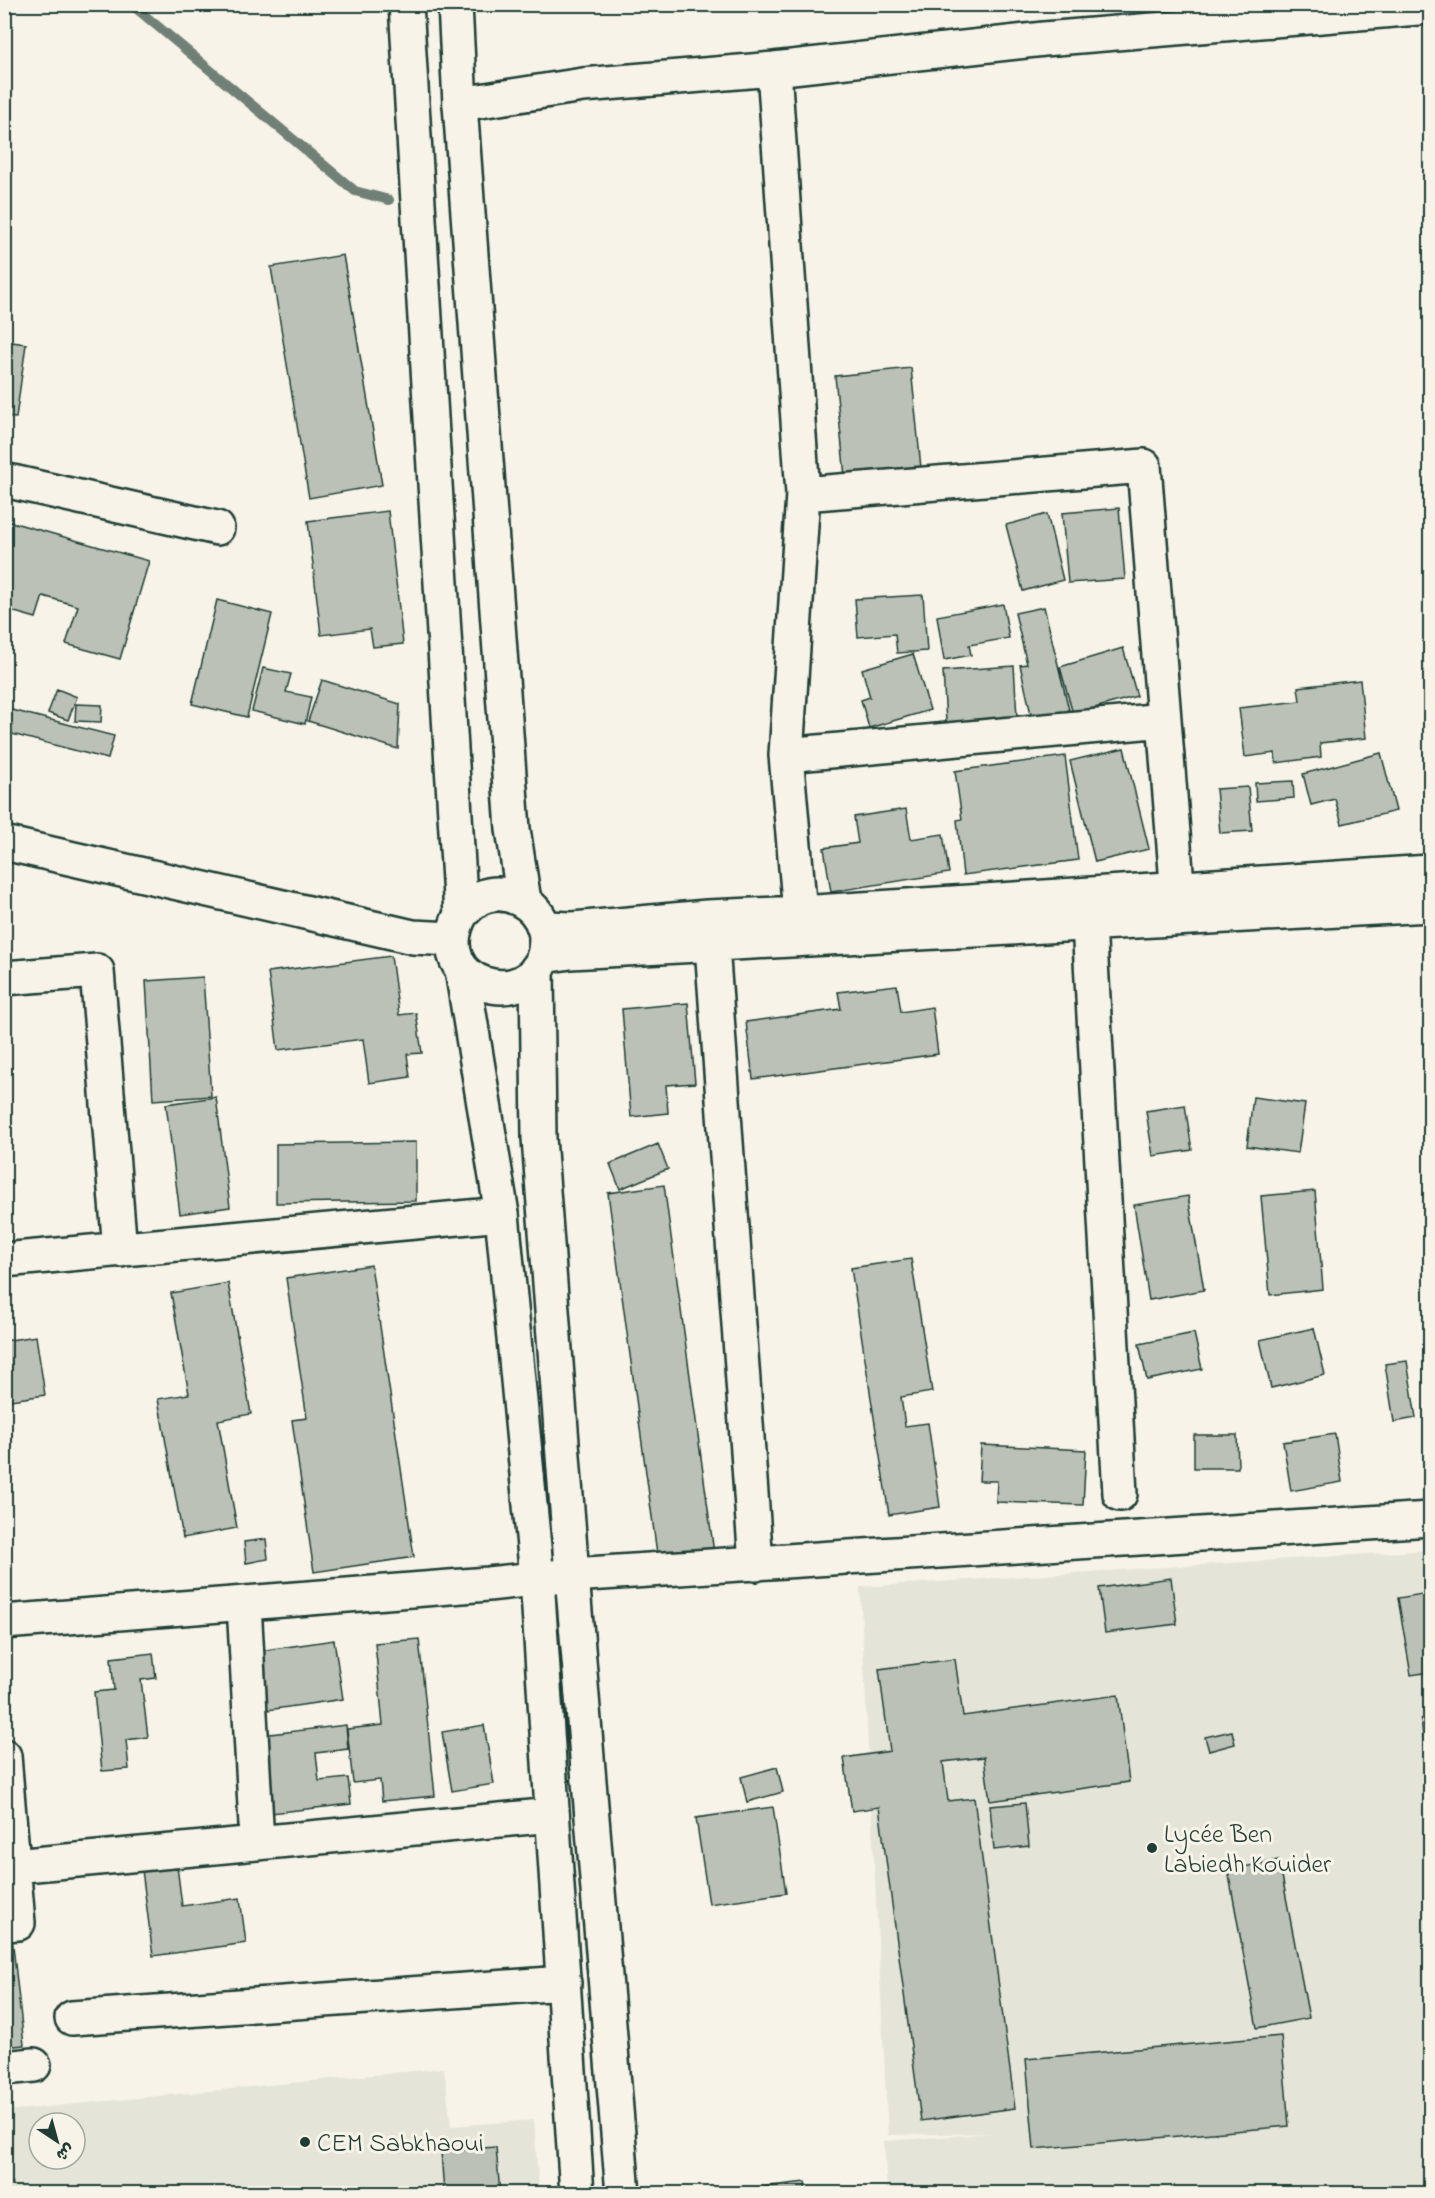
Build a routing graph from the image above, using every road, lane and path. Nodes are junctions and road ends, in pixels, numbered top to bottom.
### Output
1 (406, 4) edge
2 (455, 4) edge
3 (1431, 7) edge
4 (774, 69) junction
5 (460, 104) junction
6 (4, 480) edge
7 (803, 494) junction
8 (217, 528) dead end
9 (1164, 720) junction
10 (786, 755) junction
11 (4, 843) edge
12 (1431, 872) edge
13 (524, 901) junction
14 (1178, 904) junction
15 (1431, 905) edge
16 (800, 913) junction
17 (1089, 924) junction
18 (456, 927) junction
19 (709, 931) junction
20 (542, 951) junction
21 (462, 970) junction
22 (4, 978) edge
23 (501, 1214) junction
24 (120, 1250) junction
25 (4, 1260) edge
26 (1120, 1494) dead end
27 (1431, 1519) edge
28 (756, 1564) junction
29 (572, 1575) junction
30 (537, 1578) junction
31 (244, 1604) junction
32 (4, 1622) edge
33 (4, 1756) edge
34 (552, 1815) junction
35 (257, 1843) junction
36 (14, 1866) junction
37 (4, 1924) edge
38 (564, 1983) junction
39 (72, 2018) dead end
40 (577, 2193) edge
41 (623, 2193) edge

1 - 18 street
2 - 5 street
3 - 4 street
4 - 5 street
4 - 7 street
5 - 13 street
6 - 8 street
7 - 9 street
7 - 10 street
9 - 10 street
9 - 14 street
10 - 16 street
11 - 18 street
12 - 14 street
13 - 18 street
13 - 20 street
14 - 15 street
14 - 16 street
14 - 17 street
16 - 19 street
17 - 19 street
17 - 26 street
18 - 21 street
19 - 20 street
19 - 28 street
20 - 21 street
20 - 29 street
21 - 23 street
22 - 24 street
23 - 24 street
23 - 30 street
24 - 25 street
27 - 28 street
28 - 29 street
29 - 30 street
29 - 41 street
30 - 31 street
30 - 34 street
31 - 32 street
31 - 35 street
33 - 36 street
34 - 35 street
34 - 38 street
35 - 36 street
36 - 37 street
38 - 39 street
38 - 40 street

